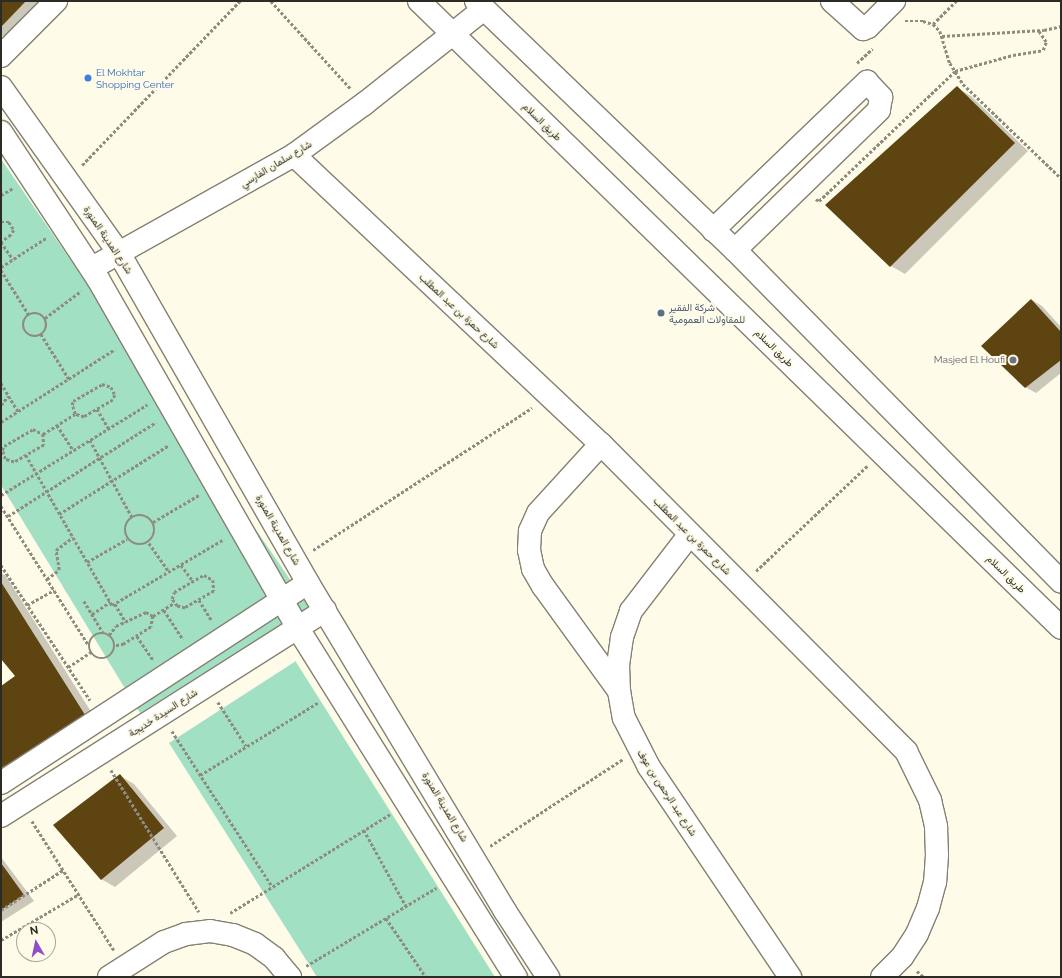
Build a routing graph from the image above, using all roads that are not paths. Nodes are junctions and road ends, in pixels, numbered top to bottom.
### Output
1 (56, 1) edge
2 (419, 1) edge
3 (832, 1) edge
4 (894, 1) edge
5 (480, 5) edge
6 (452, 34) junction
7 (1, 56) edge
8 (1, 87) edge
9 (830, 118) junction
10 (1, 132) edge
11 (851, 137) junction
12 (798, 148) junction
13 (294, 155) junction
14 (819, 169) junction
15 (713, 230) junction
16 (735, 250) junction
17 (119, 253) junction
18 (95, 273) junction
19 (601, 444) junction
20 (690, 534) junction
21 (308, 582) junction
22 (1061, 582) edge
23 (281, 601) junction
24 (325, 610) junction
25 (297, 627) junction
26 (1061, 628) edge
27 (619, 691) junction
28 (1, 783) edge
29 (1, 816) edge
30 (117, 972) edge
31 (290, 977) edge
32 (516, 977) edge
33 (548, 977) edge
34 (790, 977) edge
35 (882, 977) edge

1 - 7 street
2 - 6 street, طريق السلام
3 - 4 street
5 - 6 street, شارع سلمان الفارسي
5 - 15 street
6 - 13 street, شارع سلمان الفارسي
6 - 26 street, طريق السلام
8 - 17 street, شارع المدينة المنورة
9 - 11 street
9 - 11 street
9 - 12 street
10 - 18 street
11 - 14 street
12 - 14 street
12 - 15 street
13 - 17 street, شارع سلمان الفارسي
13 - 19 street, شارع حمزة بن عبد المطلب
14 - 16 street
15 - 16 street
16 - 22 street
17 - 18 street, شارع سلمان الفارسي
17 - 21 street, شارع المدينة المنورة
18 - 23 street
19 - 20 street, شارع حمزة بن عبد المطلب
19 - 27 street
20 - 27 street, شارع عبد الرحمن بن عوف
20 - 35 street, شارع حمزة بن عبد المطلب
21 - 23 street
21 - 24 street, شارع المدينة المنورة
23 - 25 street
23 - 28 street
24 - 25 street, شارع السيدة خديجة
24 - 33 street, شارع المدينة المنورة
25 - 29 street, شارع السيدة خديجة
25 - 32 street
27 - 34 street, شارع عبد الرحمن بن عوف
30 - 31 street

